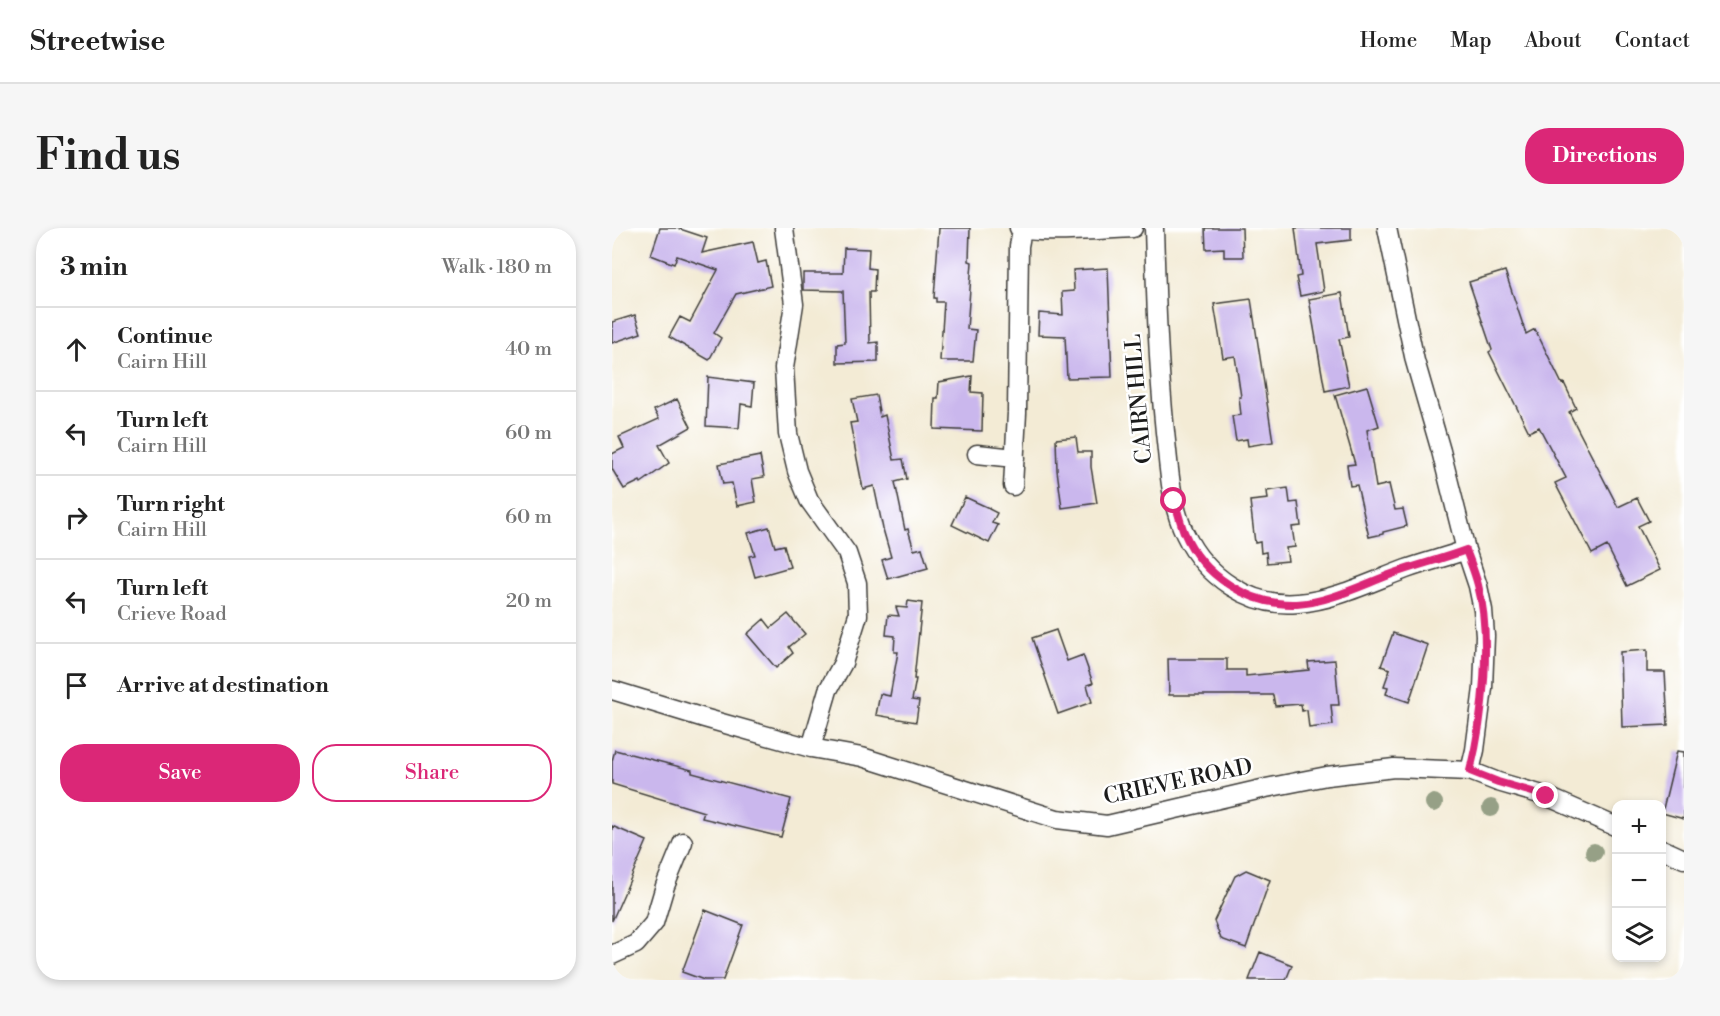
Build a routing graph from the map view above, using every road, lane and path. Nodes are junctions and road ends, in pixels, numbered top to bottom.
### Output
1 (784, 228) edge
2 (1133, 228) edge
3 (1154, 228) edge
4 (1387, 228) edge
5 (1020, 229) edge
6 (977, 454) dead end
7 (1015, 458) junction
8 (1013, 486) dead end
9 (1466, 550) junction
10 (612, 690) edge
11 (811, 748) junction
12 (1470, 771) junction
13 (1612, 825) edge
14 (683, 842) dead end
15 (1666, 851) edge
16 (1684, 859) edge
17 (612, 955) edge

1 - 11 street
2 - 5 street
3 - 9 street, CAIRN HILL
4 - 9 street
5 - 7 street
6 - 7 street
7 - 8 street
9 - 12 street
10 - 11 street, CRIEVE ROAD
11 - 12 street, CRIEVE ROAD
12 - 13 street, CRIEVE ROAD
14 - 17 street
15 - 16 street

